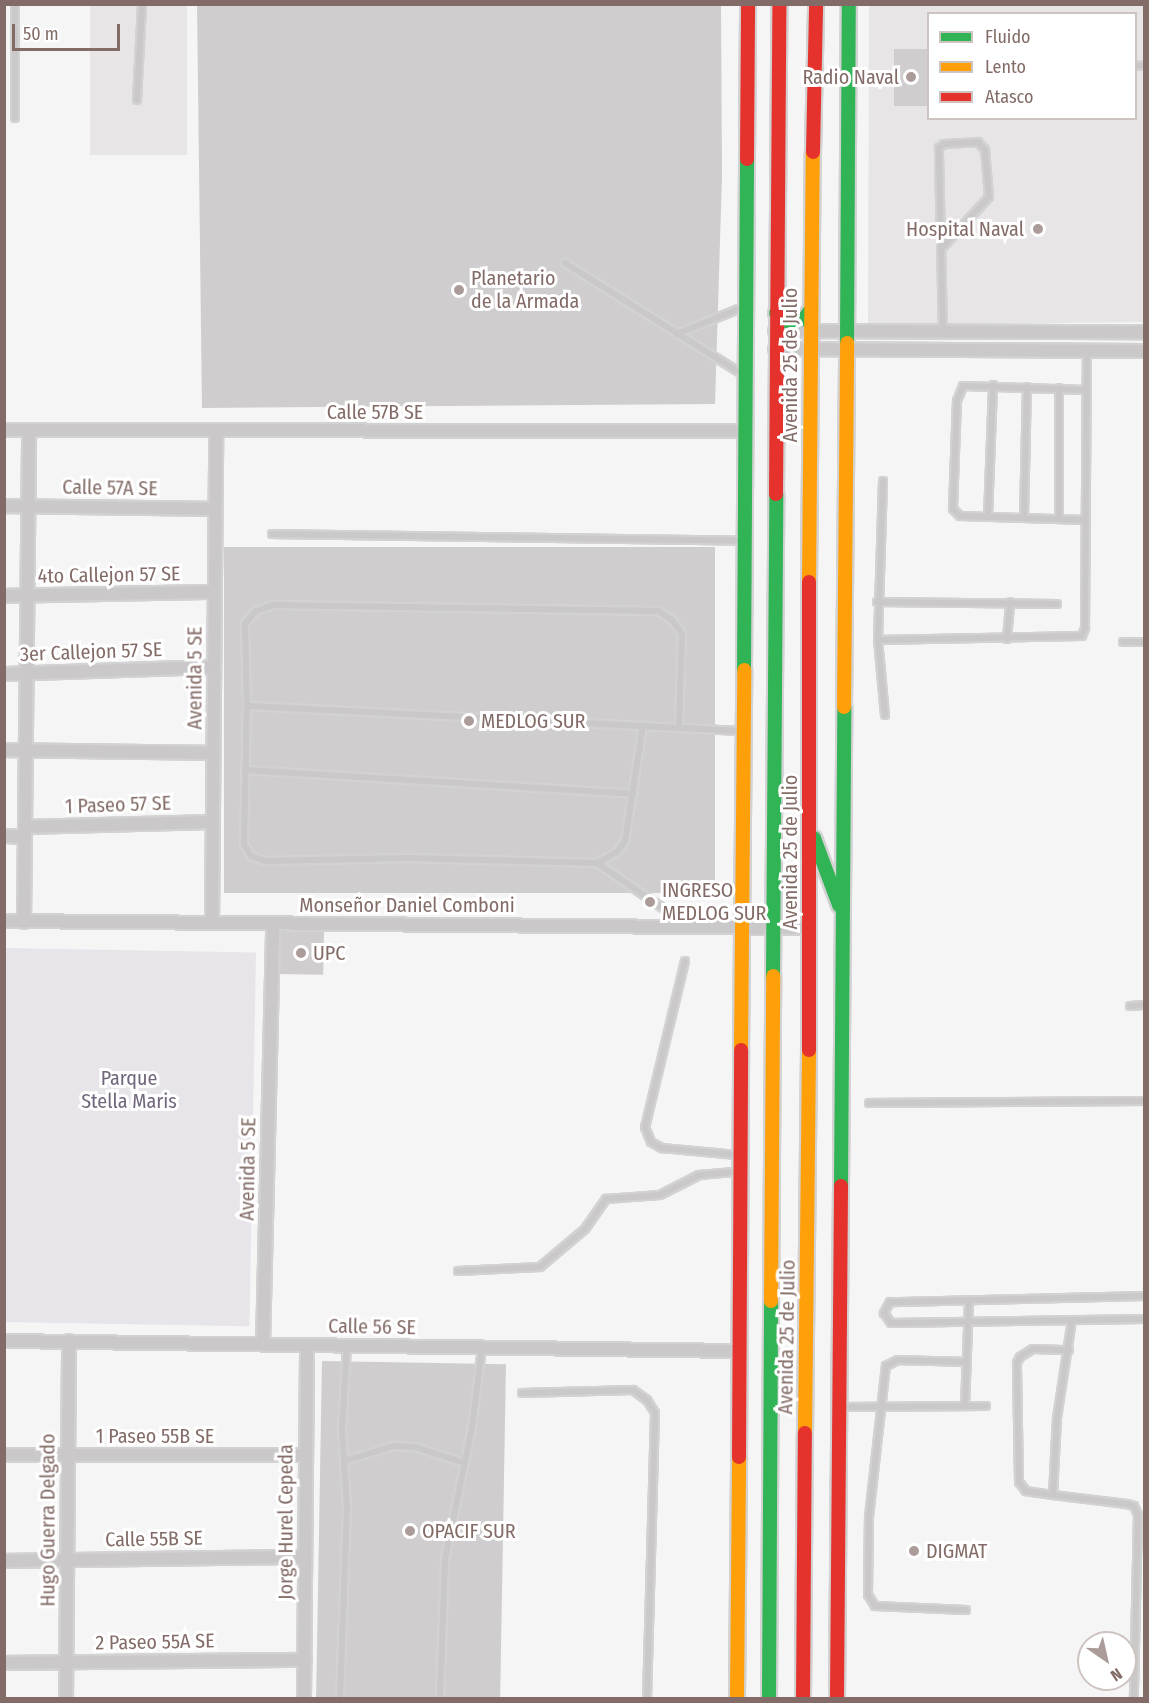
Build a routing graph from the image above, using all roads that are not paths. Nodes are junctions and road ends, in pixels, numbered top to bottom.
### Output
1 (15, 4) edge
2 (142, 4) edge
3 (748, 4) edge
4 (779, 4) edge
5 (816, 4) edge
6 (849, 4) edge
7 (137, 100) dead end
8 (15, 118) dead end
9 (943, 247) junction
10 (565, 263) dead end
11 (746, 306) junction
12 (810, 312) junction
13 (776, 313) junction
14 (775, 331) junction
15 (809, 332) junction
16 (942, 332) junction
17 (1144, 332) edge
18 (844, 333) junction
19 (677, 334) junction
20 (809, 348) junction
21 (844, 348) junction
22 (775, 349) junction
23 (942, 349) junction
24 (1087, 351) junction
25 (1144, 351) edge
26 (775, 373) junction
27 (745, 376) junction
28 (809, 382) junction
29 (993, 385) junction
30 (1027, 387) junction
31 (1059, 388) junction
32 (1086, 390) junction
33 (4, 430) edge
34 (28, 430) junction
35 (745, 431) junction
36 (216, 432) junction
37 (883, 481) dead end
38 (4, 506) edge
39 (28, 506) junction
40 (215, 509) junction
41 (988, 517) junction
42 (1024, 517) junction
43 (1059, 517) junction
44 (1084, 520) junction
45 (272, 534) dead end
46 (744, 541) junction
47 (215, 592) junction
48 (4, 596) edge
49 (24, 596) junction
50 (877, 602) junction
51 (1010, 602) junction
52 (1057, 604) dead end
53 (1007, 639) junction
54 (878, 640) junction
55 (1123, 642) dead end
56 (1144, 642) edge
57 (214, 667) junction
58 (4, 674) edge
59 (25, 674) junction
60 (247, 706) junction
61 (885, 715) dead end
62 (643, 725) junction
63 (679, 726) junction
64 (743, 731) junction
65 (4, 750) edge
66 (25, 750) junction
67 (214, 753) junction
68 (245, 770) junction
69 (633, 794) junction
70 (213, 822) junction
71 (810, 827) junction
72 (25, 832) junction
73 (4, 836) edge
74 (597, 863) junction
75 (843, 915) junction
76 (4, 921) edge
77 (24, 922) junction
78 (212, 923) junction
79 (273, 924) junction
80 (690, 927) junction
81 (742, 927) junction
82 (775, 928) junction
83 (810, 928) junction
84 (685, 961) dead end
85 (1144, 1005) edge
86 (1130, 1006) dead end
87 (1144, 1101) edge
88 (869, 1103) dead end
89 (741, 1155) junction
90 (740, 1172) junction
91 (458, 1271) dead end
92 (1144, 1296) edge
93 (969, 1300) junction
94 (1144, 1319) edge
95 (1072, 1320) junction
96 (968, 1322) junction
97 (4, 1341) edge
98 (69, 1341) junction
99 (264, 1344) junction
100 (307, 1346) junction
101 (347, 1346) junction
102 (482, 1348) junction
103 (1069, 1350) junction
104 (739, 1351) junction
105 (966, 1362) junction
106 (522, 1393) dead end
107 (986, 1406) dead end
108 (839, 1407) junction
109 (878, 1407) junction
110 (965, 1407) junction
111 (4, 1455) edge
112 (68, 1455) junction
113 (306, 1455) junction
114 (344, 1461) junction
115 (465, 1463) junction
116 (1053, 1495) junction
117 (305, 1557) junction
118 (67, 1560) junction
119 (4, 1561) edge
120 (966, 1610) dead end
121 (305, 1660) junction
122 (66, 1662) junction
123 (4, 1663) edge
124 (66, 1698) edge
125 (304, 1698) edge
126 (340, 1698) edge
127 (440, 1698) edge
128 (647, 1698) edge
129 (737, 1698) edge
130 (769, 1698) edge
131 (803, 1698) edge
132 (837, 1698) edge
133 (1134, 1698) edge

1 - 8 lane
2 - 7 lane
3 - 11 main road
4 - 13 main road, Avenida 25 de Julio
5 - 12 main road, Avenida 25 de Julio
6 - 18 main road
9 - 9 lane
9 - 16 lane
10 - 19 lane
11 - 19 lane
11 - 27 main road
12 - 13 main road
12 - 15 main road, Avenida 25 de Julio
13 - 14 main road, Avenida 25 de Julio
14 - 15 street
14 - 22 main road, Avenida 25 de Julio
15 - 18 street
15 - 20 main road, Avenida 25 de Julio
16 - 17 street
16 - 18 street
16 - 23 street
18 - 21 main road
19 - 27 lane
20 - 21 street
20 - 22 street
20 - 28 main road, Avenida 25 de Julio
21 - 23 street
21 - 75 main road
22 - 26 main road, Avenida 25 de Julio
23 - 24 street
24 - 25 street
24 - 32 lane
26 - 28 main road
26 - 82 main road, Avenida 25 de Julio
27 - 35 main road
28 - 71 main road, Avenida 25 de Julio
29 - 30 lane
29 - 41 lane
29 - 41 lane
30 - 31 lane
30 - 42 lane
31 - 32 lane
31 - 43 lane
32 - 44 lane
33 - 34 street, Calle 57B SE
34 - 36 street, Calle 57B SE
34 - 39 street
35 - 36 street, Calle 57B SE
35 - 46 main road
36 - 40 street, Avenida 5 SE
37 - 50 lane
38 - 39 street, Calle 57A SE
39 - 40 street, Calle 57A SE
39 - 49 street
40 - 47 street, Avenida 5 SE
41 - 42 lane
42 - 43 lane
43 - 44 lane
44 - 53 lane
45 - 46 lane
46 - 64 main road
47 - 49 street, 4to Callejon 57 SE
47 - 57 street, Avenida 5 SE
48 - 49 street, 4to Callejon 57 SE
49 - 59 street
50 - 51 lane
50 - 54 lane
51 - 52 lane
51 - 53 lane
53 - 54 lane
54 - 61 lane
55 - 56 lane
57 - 59 street, 3er Callejon 57 SE
57 - 67 street, Avenida 5 SE
58 - 59 street, 3er Callejon 57 SE
59 - 66 street
60 - 62 lane
60 - 63 lane
60 - 68 lane
62 - 63 lane
62 - 69 lane
63 - 64 lane
64 - 81 main road
65 - 66 street
66 - 67 street
66 - 72 street
67 - 70 street, Avenida 5 SE
68 - 69 lane
68 - 74 lane
69 - 74 lane
70 - 72 street, 1 Paseo 57 SE
70 - 78 street, Avenida 5 SE
71 - 75 main road
71 - 83 main road, Avenida 25 de Julio
72 - 73 street, 1 Paseo 57 SE
72 - 77 street
74 - 80 lane
75 - 108 main road
76 - 77 street, Monseñor Daniel Comboni
77 - 78 street, Monseñor Daniel Comboni
78 - 79 street, Monseñor Daniel Comboni
79 - 80 street, Monseñor Daniel Comboni
79 - 99 street, Avenida 5 SE
80 - 81 street, Monseñor Daniel Comboni
81 - 82 street, Monseñor Daniel Comboni
81 - 89 main road
82 - 83 street, Monseñor Daniel Comboni
82 - 130 main road, Avenida 25 de Julio
83 - 131 main road, Avenida 25 de Julio
84 - 89 lane
85 - 86 lane
87 - 88 lane
89 - 90 main road
90 - 91 lane
90 - 104 main road
92 - 93 lane
93 - 96 lane
93 - 96 lane
94 - 95 lane
95 - 96 lane
95 - 103 lane
96 - 105 lane
97 - 98 street, Calle 56 SE
98 - 99 street, Calle 56 SE
98 - 112 street, Hugo Guerra Delgado
99 - 100 street, Calle 56 SE
100 - 101 street, Calle 56 SE
100 - 113 street, Jorge Hurel Cepeda
101 - 102 street, Calle 56 SE
101 - 114 lane
102 - 104 street, Calle 56 SE
102 - 115 lane
103 - 116 lane
103 - 116 lane
104 - 129 main road
105 - 109 lane
105 - 110 lane
106 - 128 lane
107 - 110 lane
108 - 109 lane
108 - 132 main road
109 - 110 lane
109 - 120 lane
111 - 112 street, 1 Paseo 55B SE
112 - 113 street, 1 Paseo 55B SE
112 - 118 street, Hugo Guerra Delgado
113 - 117 street, Jorge Hurel Cepeda
114 - 115 lane
114 - 126 lane
115 - 127 lane
116 - 133 lane
117 - 118 street, Calle 55B SE
117 - 121 street, Jorge Hurel Cepeda
118 - 119 street, Calle 55B SE
118 - 122 street, Hugo Guerra Delgado
121 - 122 street, 2 Paseo 55A SE
121 - 125 street, Jorge Hurel Cepeda
122 - 123 street, 2 Paseo 55A SE
122 - 124 street, Hugo Guerra Delgado

